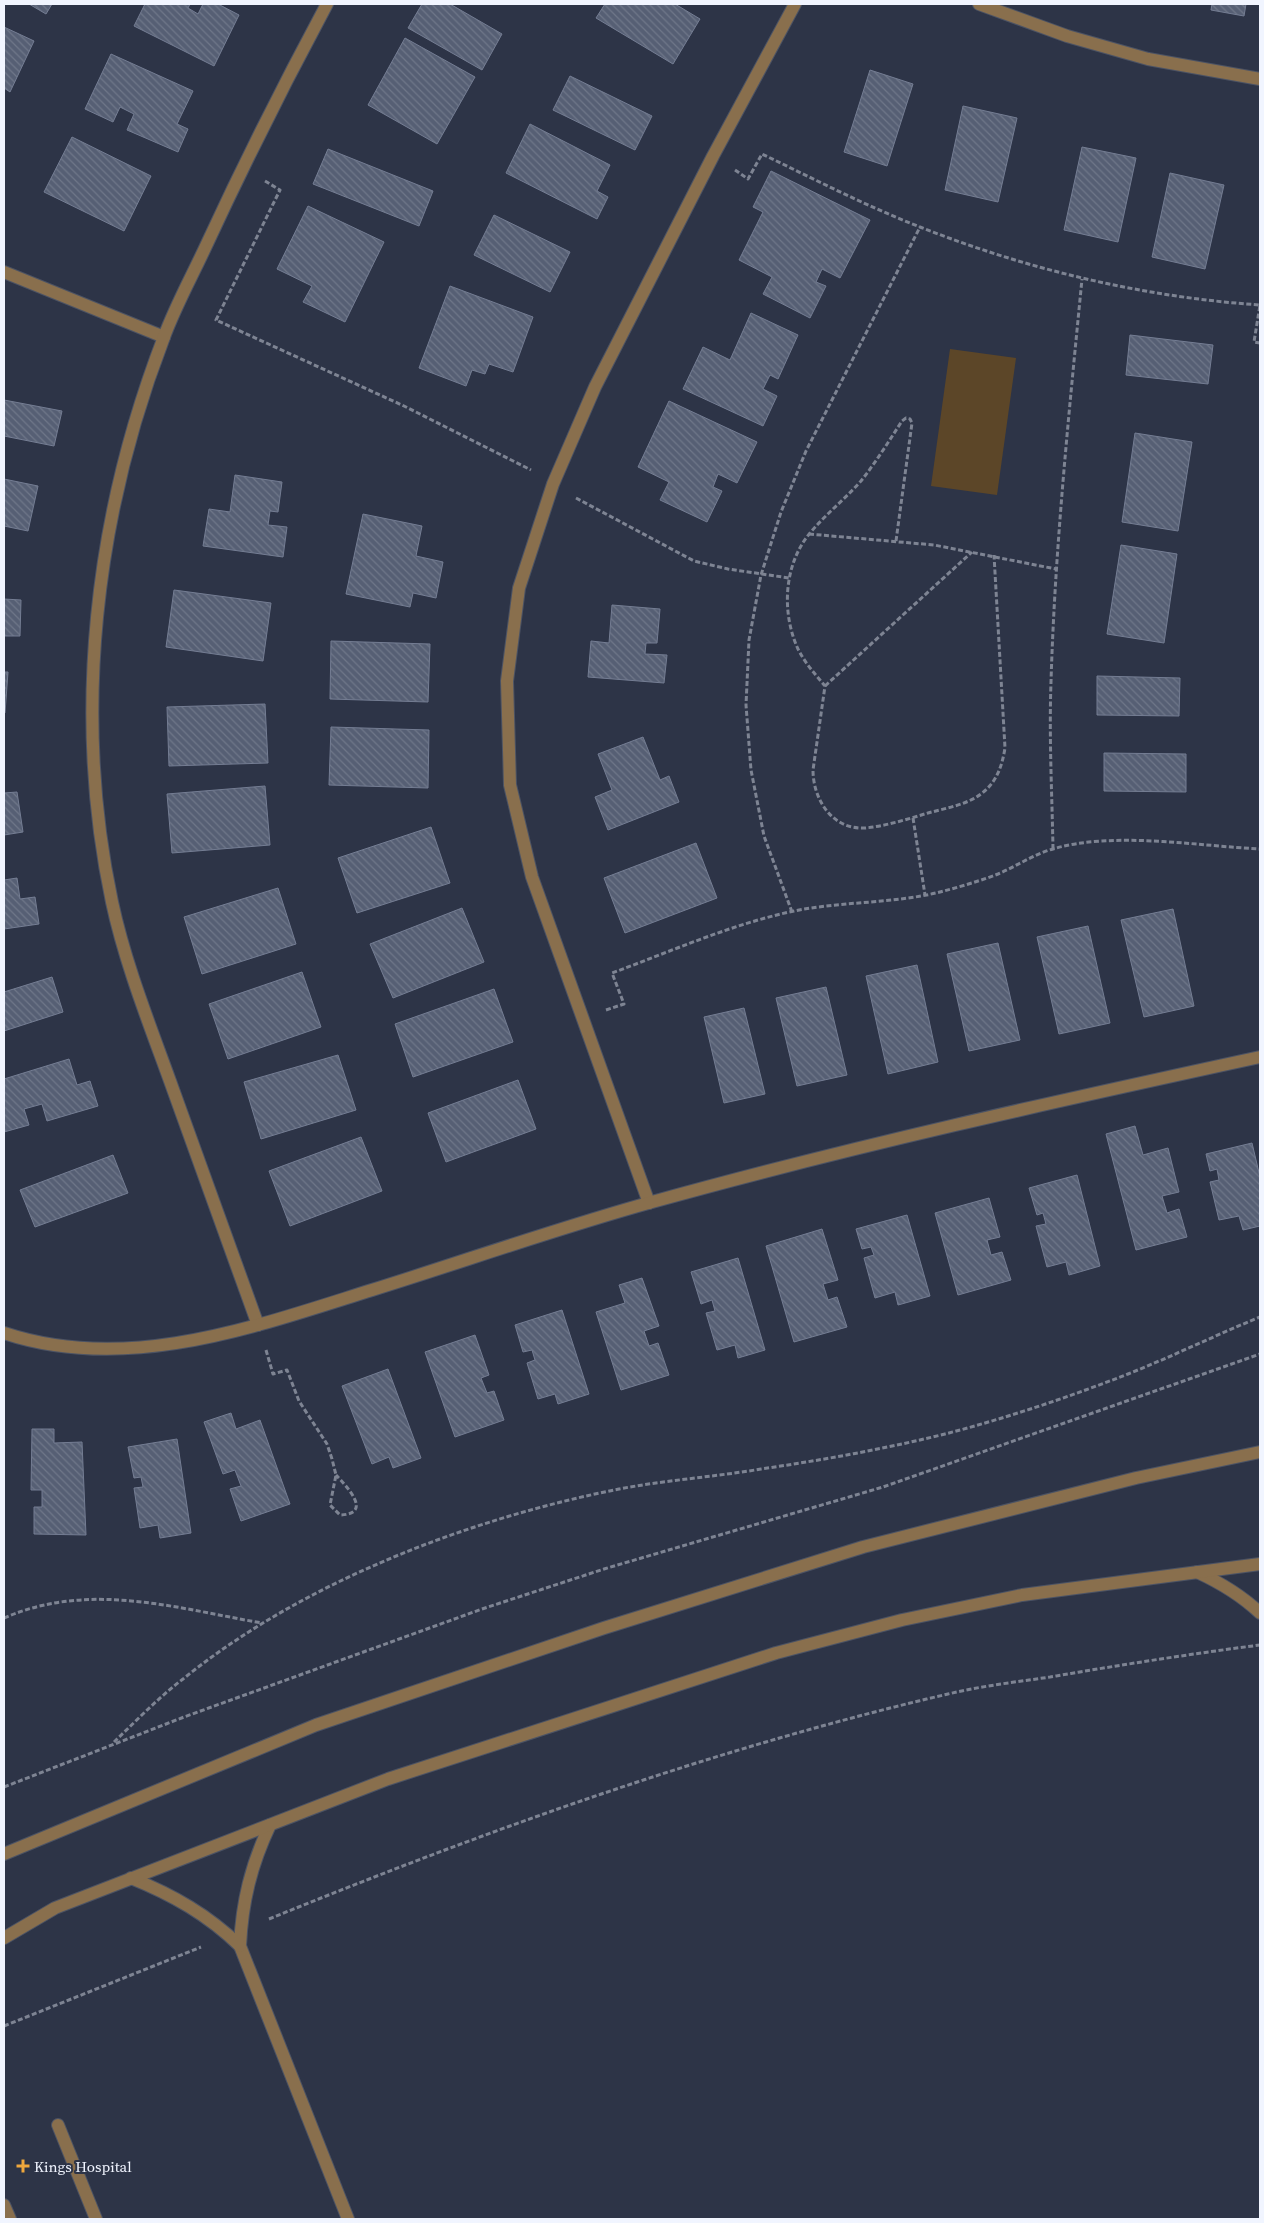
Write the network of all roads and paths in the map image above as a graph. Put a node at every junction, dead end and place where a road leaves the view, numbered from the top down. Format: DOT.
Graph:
graph roads {
  1 [pos="327,4"];
  2 [pos="795,4"];
  3 [pos="979,4"];
  4 [pos="1260,79"];
  5 [pos="713,156"];
  6 [pos="243,168"];
  7 [pos="920,227"];
  8 [pos="4,272"];
  9 [pos="1082,279"];
  10 [pos="164,337"];
  11 [pos="1260,343"];
  12 [pos="553,484"];
  13 [pos="809,534"];
  14 [pos="896,541"];
  15 [pos="972,552"];
  16 [pos="994,556"];
  17 [pos="1056,569"];
  18 [pos="760,575"];
  19 [pos="789,578"];
  20 [pos="825,686"];
  21 [pos="913,818"];
  22 [pos="1053,849"];
  23 [pos="1260,849"];
  24 [pos="925,895"];
  25 [pos="792,912"];
  26 [pos="584,1018"];
  27 [pos="1260,1057"];
  28 [pos="650,1203"];
  29 [pos="1260,1317"];
  30 [pos="258,1325"];
  31 [pos="4,1334"];
  32 [pos="1260,1354"];
  33 [pos="1260,1452"];
  34 [pos="336,1475"];
  35 [pos="1260,1564"];
  36 [pos="1197,1572"];
  37 [pos="1260,1613"];
  38 [pos="4,1618"];
  39 [pos="262,1623"];
  40 [pos="1260,1645"];
  41 [pos="112,1745"];
  42 [pos="4,1787"];
  43 [pos="270,1825"];
  44 [pos="4,1854"];
  45 [pos="132,1878"];
  46 [pos="235,1933"];
  47 [pos="4,1938"];
  48 [pos="4,2026"];
  49 [pos="58,2125"];
  50 [pos="4,2205"];
  51 [pos="10,2219"];
  52 [pos="96,2219"];
  53 [pos="348,2219"];
  1 -- 6 [label="street"];
  2 -- 5 [label="street"];
  3 -- 4 [label="street"];
  5 -- 7 [label="path"];
  5 -- 12 [label="street"];
  6 -- 10 [label="street"];
  6 -- 12 [label="path"];
  7 -- 9 [label="path"];
  7 -- 18 [label="path"];
  8 -- 10 [label="street"];
  9 -- 11 [label="path"];
  9 -- 17 [label="path"];
  10 -- 30 [label="street"];
  12 -- 18 [label="path"];
  12 -- 26 [label="street"];
  13 -- 14 [label="path"];
  13 -- 14 [label="path"];
  13 -- 19 [label="path"];
  14 -- 15 [label="path"];
  15 -- 16 [label="path"];
  15 -- 20 [label="path"];
  16 -- 17 [label="path"];
  16 -- 21 [label="path"];
  17 -- 22 [label="path"];
  18 -- 19 [label="path"];
  18 -- 25 [label="path"];
  19 -- 20 [label="path"];
  20 -- 21 [label="path"];
  21 -- 24 [label="path"];
  22 -- 23 [label="path"];
  22 -- 24 [label="path"];
  24 -- 25 [label="path"];
  25 -- 26 [label="path"];
  26 -- 28 [label="street"];
  27 -- 28 [label="street"];
  28 -- 30 [label="street"];
  29 -- 39 [label="path"];
  30 -- 31 [label="street"];
  30 -- 34 [label="path"];
  32 -- 41 [label="path"];
  33 -- 44 [label="street"];
  34 -- 34 [label="path"];
  35 -- 36 [label="street"];
  36 -- 37 [label="street"];
  36 -- 43 [label="street"];
  38 -- 39 [label="path"];
  39 -- 41 [label="path"];
  40 -- 46 [label="path"];
  41 -- 42 [label="path"];
  43 -- 45 [label="street"];
  43 -- 46 [label="street"];
  45 -- 46 [label="street"];
  45 -- 47 [label="street"];
  46 -- 48 [label="path"];
  46 -- 53 [label="street"];
  49 -- 52 [label="street"];
  50 -- 51 [label="street"];
}
